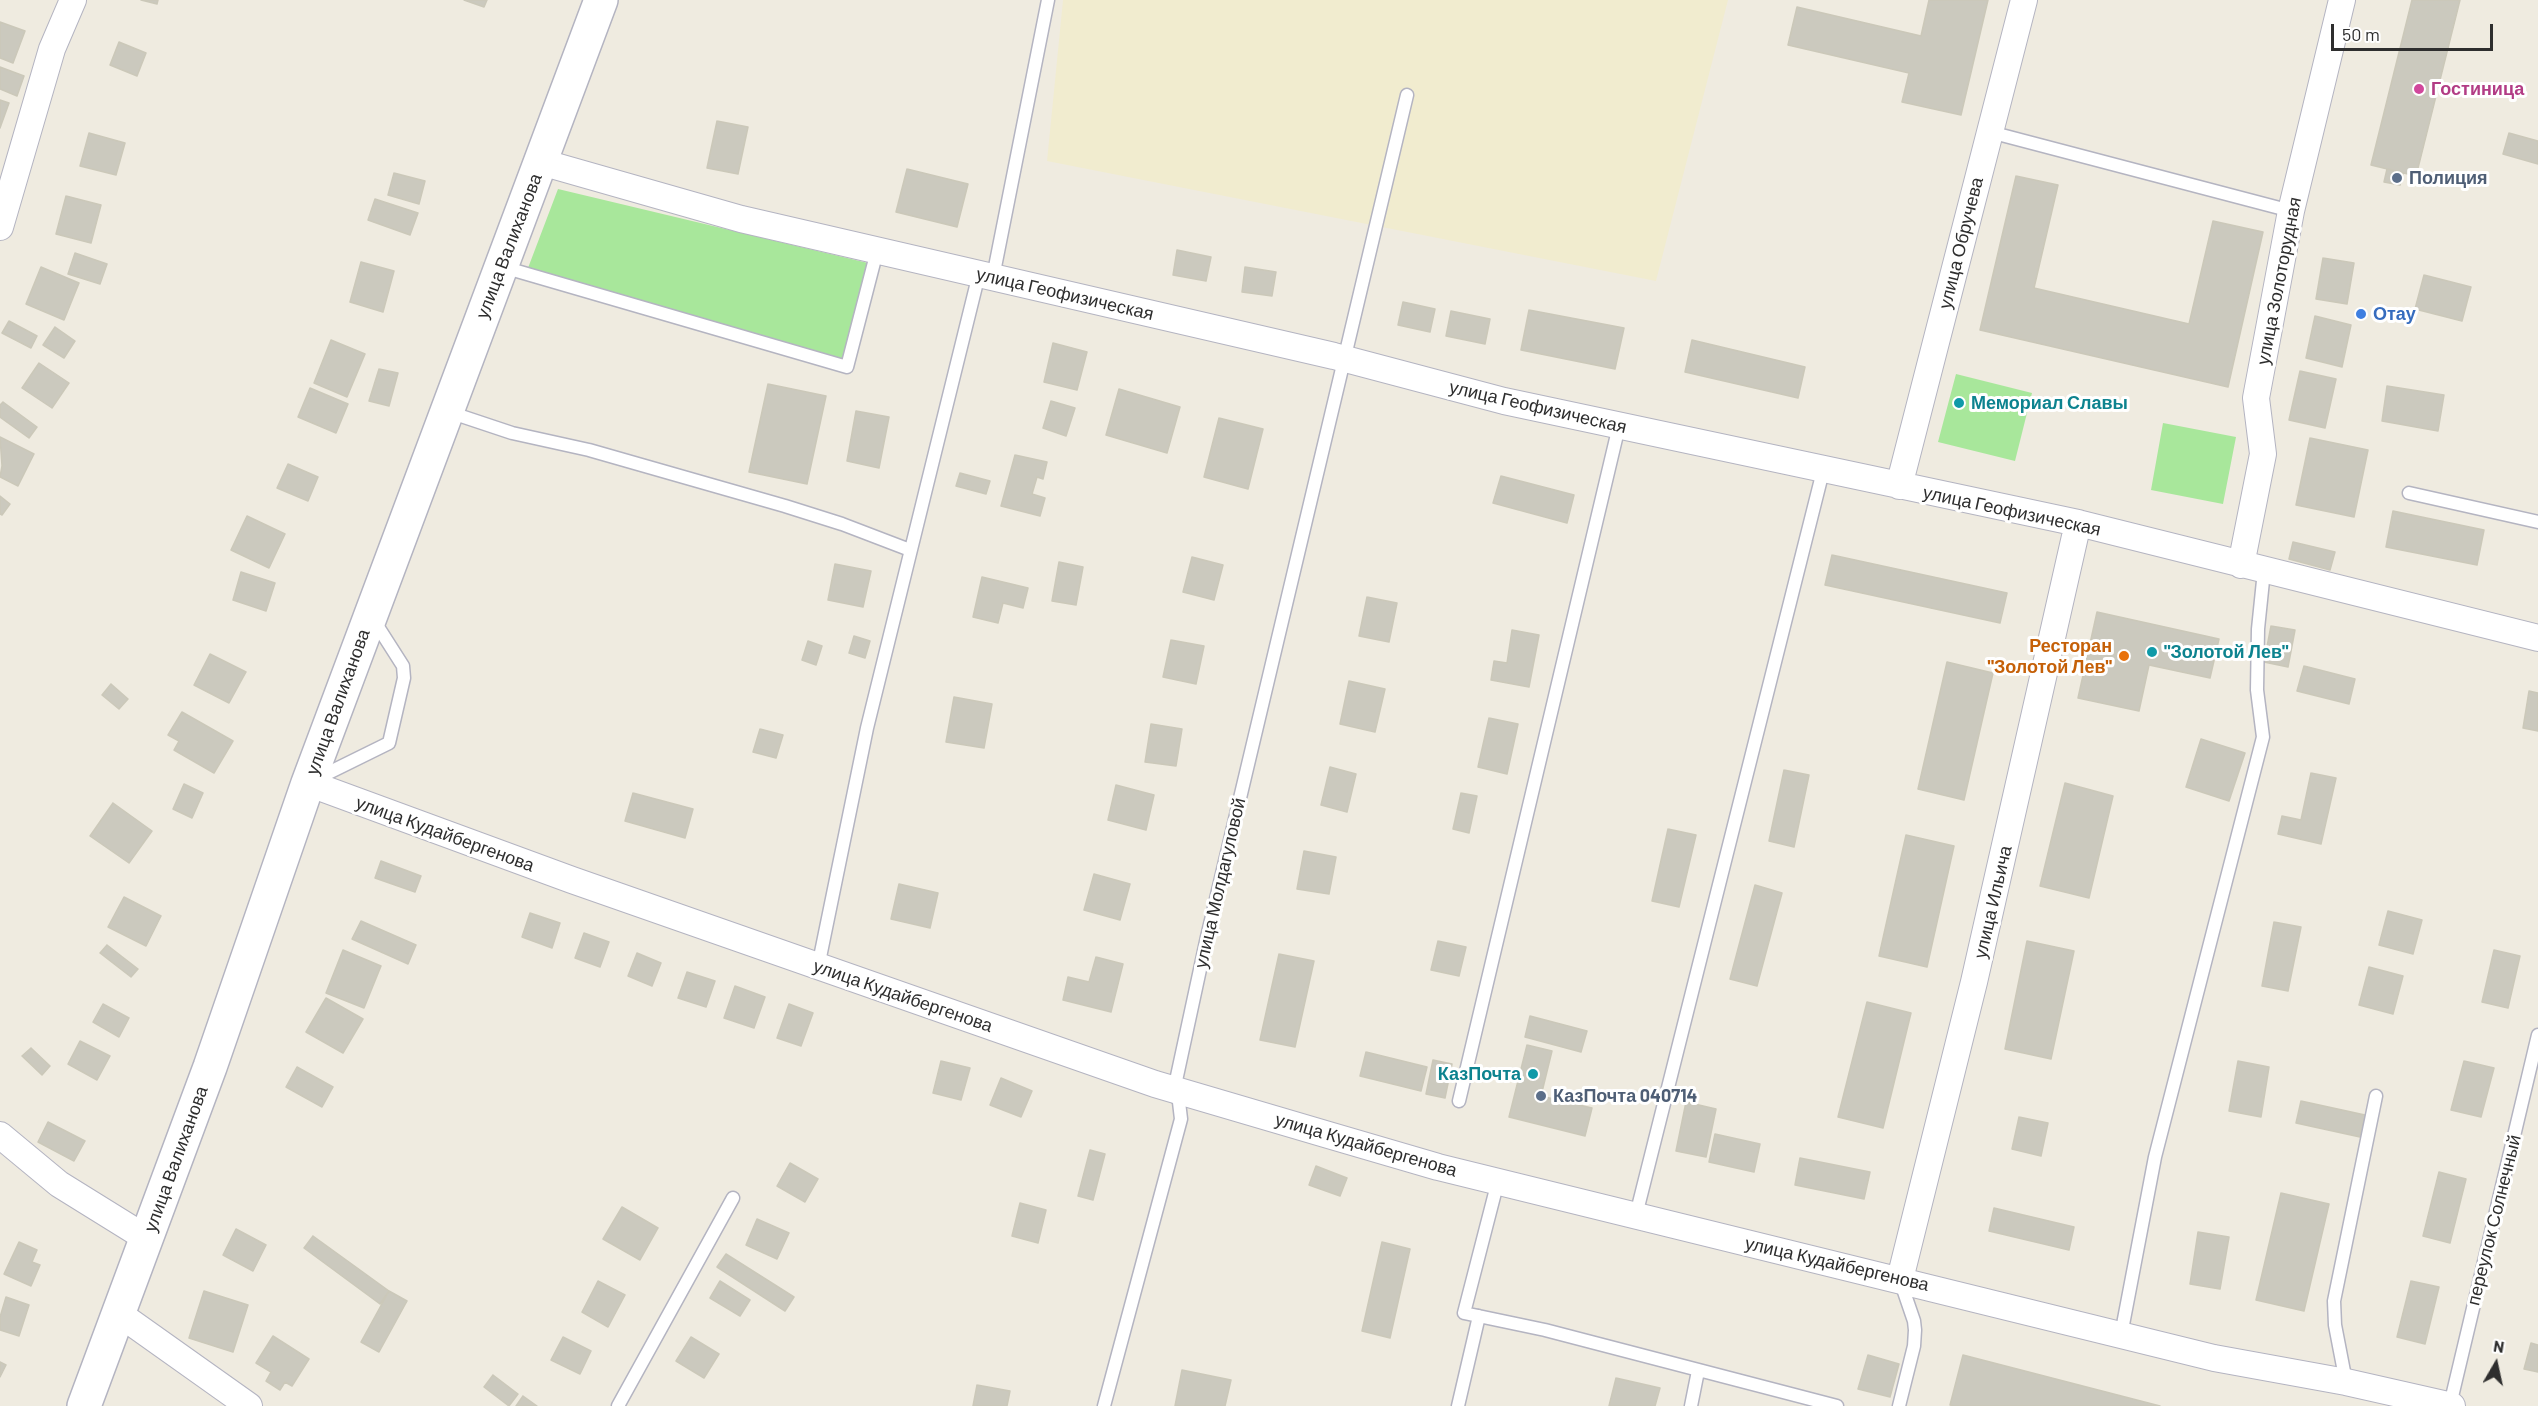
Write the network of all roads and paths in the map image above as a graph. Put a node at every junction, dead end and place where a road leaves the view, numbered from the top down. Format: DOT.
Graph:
graph roads {
  1 [pos="73,0"];
  2 [pos="601,0"];
  3 [pos="1048,0"];
  4 [pos="2024,0"];
  5 [pos="2342,0"];
  6 [pos="1407,95"];
  7 [pos="1990,132"];
  8 [pos="540,162"];
  9 [pos="2291,211"];
  10 [pos="0,227"];
  11 [pos="877,251"];
  12 [pos="501,266"];
  13 [pos="986,276"];
  14 [pos="1343,358"];
  15 [pos="447,411"];
  16 [pos="1619,426"];
  17 [pos="1823,471"];
  18 [pos="1899,486"];
  19 [pos="2409,493"];
  20 [pos="2538,522"];
  21 [pos="2078,523"];
  22 [pos="910,550"];
  23 [pos="2252,568"];
  24 [pos="370,616"];
  25 [pos="2538,638"];
  26 [pos="308,783"];
  27 [pos="818,967"];
  28 [pos="2538,1035"];
  29 [pos="1174,1090"];
  30 [pos="2376,1096"];
  31 [pos="1459,1101"];
  32 [pos="0,1135"];
  33 [pos="1498,1181"];
  34 [pos="733,1198"];
  35 [pos="1636,1215"];
  36 [pos="146,1238"];
  37 [pos="1900,1279"];
  38 [pos="118,1313"];
  39 [pos="1479,1316"];
  40 [pos="2121,1335"];
  41 [pos="1698,1371"];
  42 [pos="2346,1382"];
  43 [pos="2379,1398"];
  44 [pos="84,1406"];
  45 [pos="249,1406"];
  46 [pos="618,1406"];
  47 [pos="1104,1406"];
  48 [pos="1458,1406"];
  49 [pos="1691,1406"];
  50 [pos="1837,1406"];
  51 [pos="1899,1406"];
  52 [pos="2451,1406"];
  1 -- 10 [label="street"];
  2 -- 8 [label="main road, улица Валиханова"];
  3 -- 13 [label="lane"];
  4 -- 7 [label="street, улица Обручева"];
  5 -- 9 [label="street, улица Золоторудная"];
  6 -- 14 [label="lane, улица Молдагуловой"];
  7 -- 9 [label="lane"];
  7 -- 18 [label="street, улица Обручева"];
  8 -- 11 [label="street, улица Геофизическая"];
  8 -- 12 [label="main road, улица Валиханова"];
  9 -- 23 [label="street, улица Золоторудная"];
  11 -- 12 [label="lane"];
  11 -- 13 [label="street, улица Геофизическая"];
  12 -- 15 [label="main road, улица Валиханова"];
  13 -- 14 [label="street, улица Геофизическая"];
  13 -- 22 [label="lane"];
  14 -- 16 [label="street, улица Геофизическая"];
  14 -- 29 [label="lane, улица Молдагуловой"];
  15 -- 22 [label="lane"];
  15 -- 24 [label="main road, улица Валиханова"];
  16 -- 17 [label="street, улица Геофизическая"];
  16 -- 31 [label="lane"];
  17 -- 18 [label="street, улица Геофизическая"];
  17 -- 35 [label="lane"];
  18 -- 21 [label="street, улица Геофизическая"];
  19 -- 20 [label="lane"];
  21 -- 23 [label="street, улица Геофизическая"];
  21 -- 37 [label="street, улица Ильича"];
  22 -- 27 [label="lane"];
  23 -- 25 [label="street, улица Геофизическая"];
  23 -- 40 [label="lane"];
  24 -- 26 [label="main road, улица Валиханова"];
  24 -- 26 [label="lane"];
  26 -- 27 [label="street, улица Кудайбергенова"];
  26 -- 36 [label="main road, улица Валиханова"];
  27 -- 29 [label="street, улица Кудайбергенова"];
  28 -- 52 [label="lane, переулок Солнечный"];
  29 -- 33 [label="street, улица Кудайбергенова"];
  29 -- 47 [label="lane, улица Молдагуловой"];
  30 -- 42 [label="lane"];
  32 -- 36 [label="street"];
  33 -- 35 [label="street, улица Кудайбергенова"];
  33 -- 39 [label="lane"];
  34 -- 46 [label="lane"];
  35 -- 37 [label="street, улица Кудайбергенова"];
  36 -- 38 [label="main road, улица Валиханова"];
  37 -- 40 [label="street, улица Кудайбергенова"];
  37 -- 51 [label="lane"];
  38 -- 44 [label="main road, улица Валиханова"];
  38 -- 45 [label="street"];
  39 -- 41 [label="lane"];
  39 -- 48 [label="lane"];
  40 -- 42 [label="street, улица Кудайбергенова"];
  41 -- 49 [label="lane"];
  41 -- 50 [label="lane"];
  42 -- 43 [label="street, улица Кудайбергенова"];
  43 -- 52 [label="street, улица Кудайбергенова"];
}
